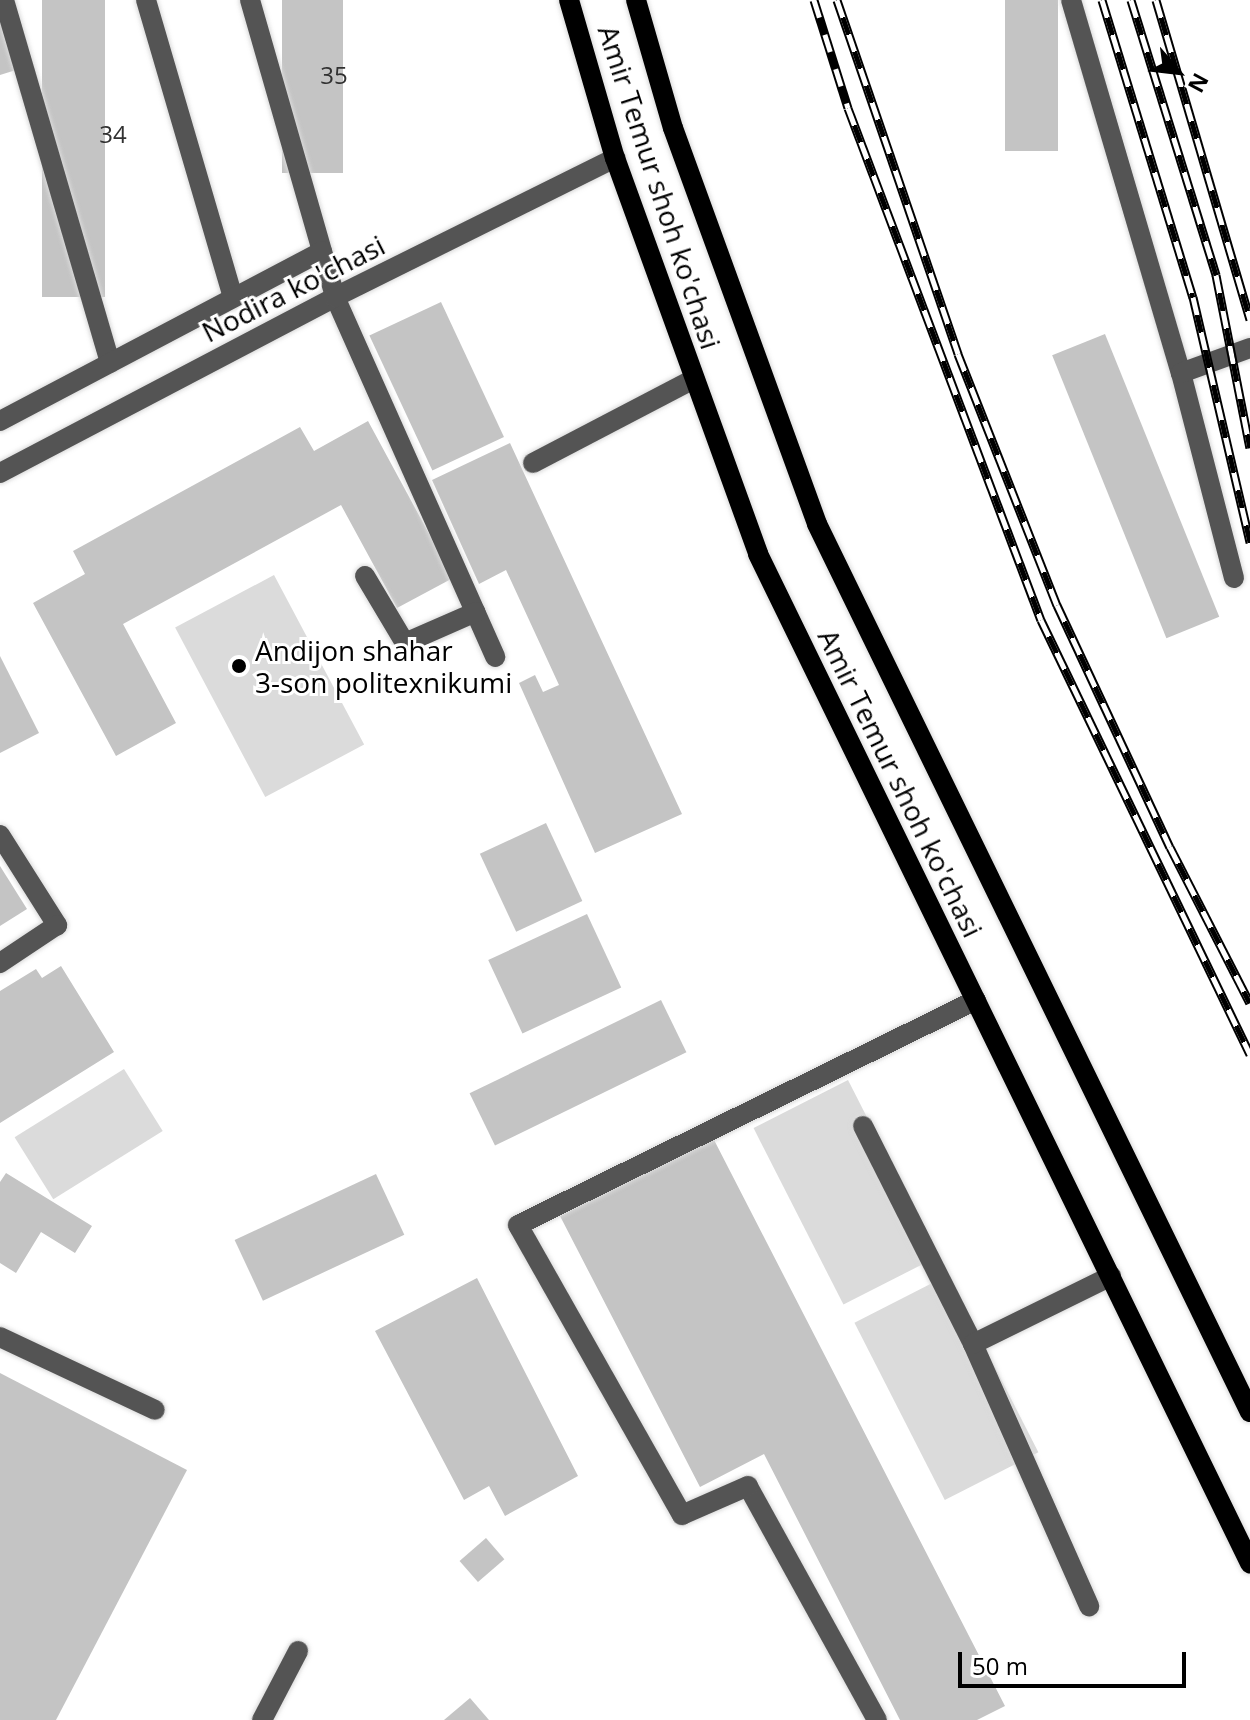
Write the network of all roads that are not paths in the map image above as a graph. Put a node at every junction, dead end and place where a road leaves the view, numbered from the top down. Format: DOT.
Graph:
graph roads {
  1 [pos="4,0"];
  2 [pos="146,0"];
  3 [pos="250,0"];
  4 [pos="569,0"];
  5 [pos="636,0"];
  6 [pos="1071,0"];
  7 [pos="615,158"];
  8 [pos="322,251"];
  9 [pos="335,297"];
  10 [pos="233,298"];
  11 [pos="1250,348"];
  12 [pos="110,363"];
  13 [pos="1181,373"];
  14 [pos="694,379"];
  15 [pos="0,421"];
  16 [pos="533,463"];
  17 [pos="0,473"];
  18 [pos="365,576"];
  19 [pos="1234,578"];
  20 [pos="476,612"];
  21 [pos="495,657"];
  22 [pos="0,835"];
  23 [pos="0,963"];
  24 [pos="976,1000"];
  25 [pos="863,1126"];
  26 [pos="1111,1276"];
  27 [pos="0,1337"];
  28 [pos="973,1344"];
  29 [pos="155,1410"];
  30 [pos="1250,1412"];
  31 [pos="1250,1563"];
  32 [pos="1089,1606"];
  33 [pos="298,1651"];
  34 [pos="262,1720"];
  35 [pos="877,1720"];
  1 -- 12 [label="street"];
  2 -- 10 [label="street"];
  3 -- 8 [label="street"];
  4 -- 7 [label="main road, Amir Temur shoh ko'chasi"];
  5 -- 30 [label="main road, Amir Temur shoh ko'chasi"];
  6 -- 13 [label="street"];
  7 -- 9 [label="street, Nodira ko'chasi"];
  7 -- 14 [label="main road, Amir Temur shoh ko'chasi"];
  8 -- 9 [label="street"];
  8 -- 10 [label="street"];
  9 -- 17 [label="street, Nodira ko'chasi"];
  9 -- 20 [label="street"];
  10 -- 12 [label="street"];
  11 -- 13 [label="street"];
  12 -- 15 [label="street"];
  13 -- 19 [label="street"];
  14 -- 16 [label="street"];
  14 -- 24 [label="main road, Amir Temur shoh ko'chasi"];
  18 -- 20 [label="street"];
  20 -- 21 [label="street"];
  22 -- 23 [label="street"];
  24 -- 26 [label="main road, Amir Temur shoh ko'chasi"];
  24 -- 35 [label="street"];
  25 -- 28 [label="street"];
  26 -- 28 [label="street"];
  26 -- 31 [label="main road, Amir Temur shoh ko'chasi"];
  27 -- 29 [label="street"];
  28 -- 32 [label="street"];
  33 -- 34 [label="street"];
}
